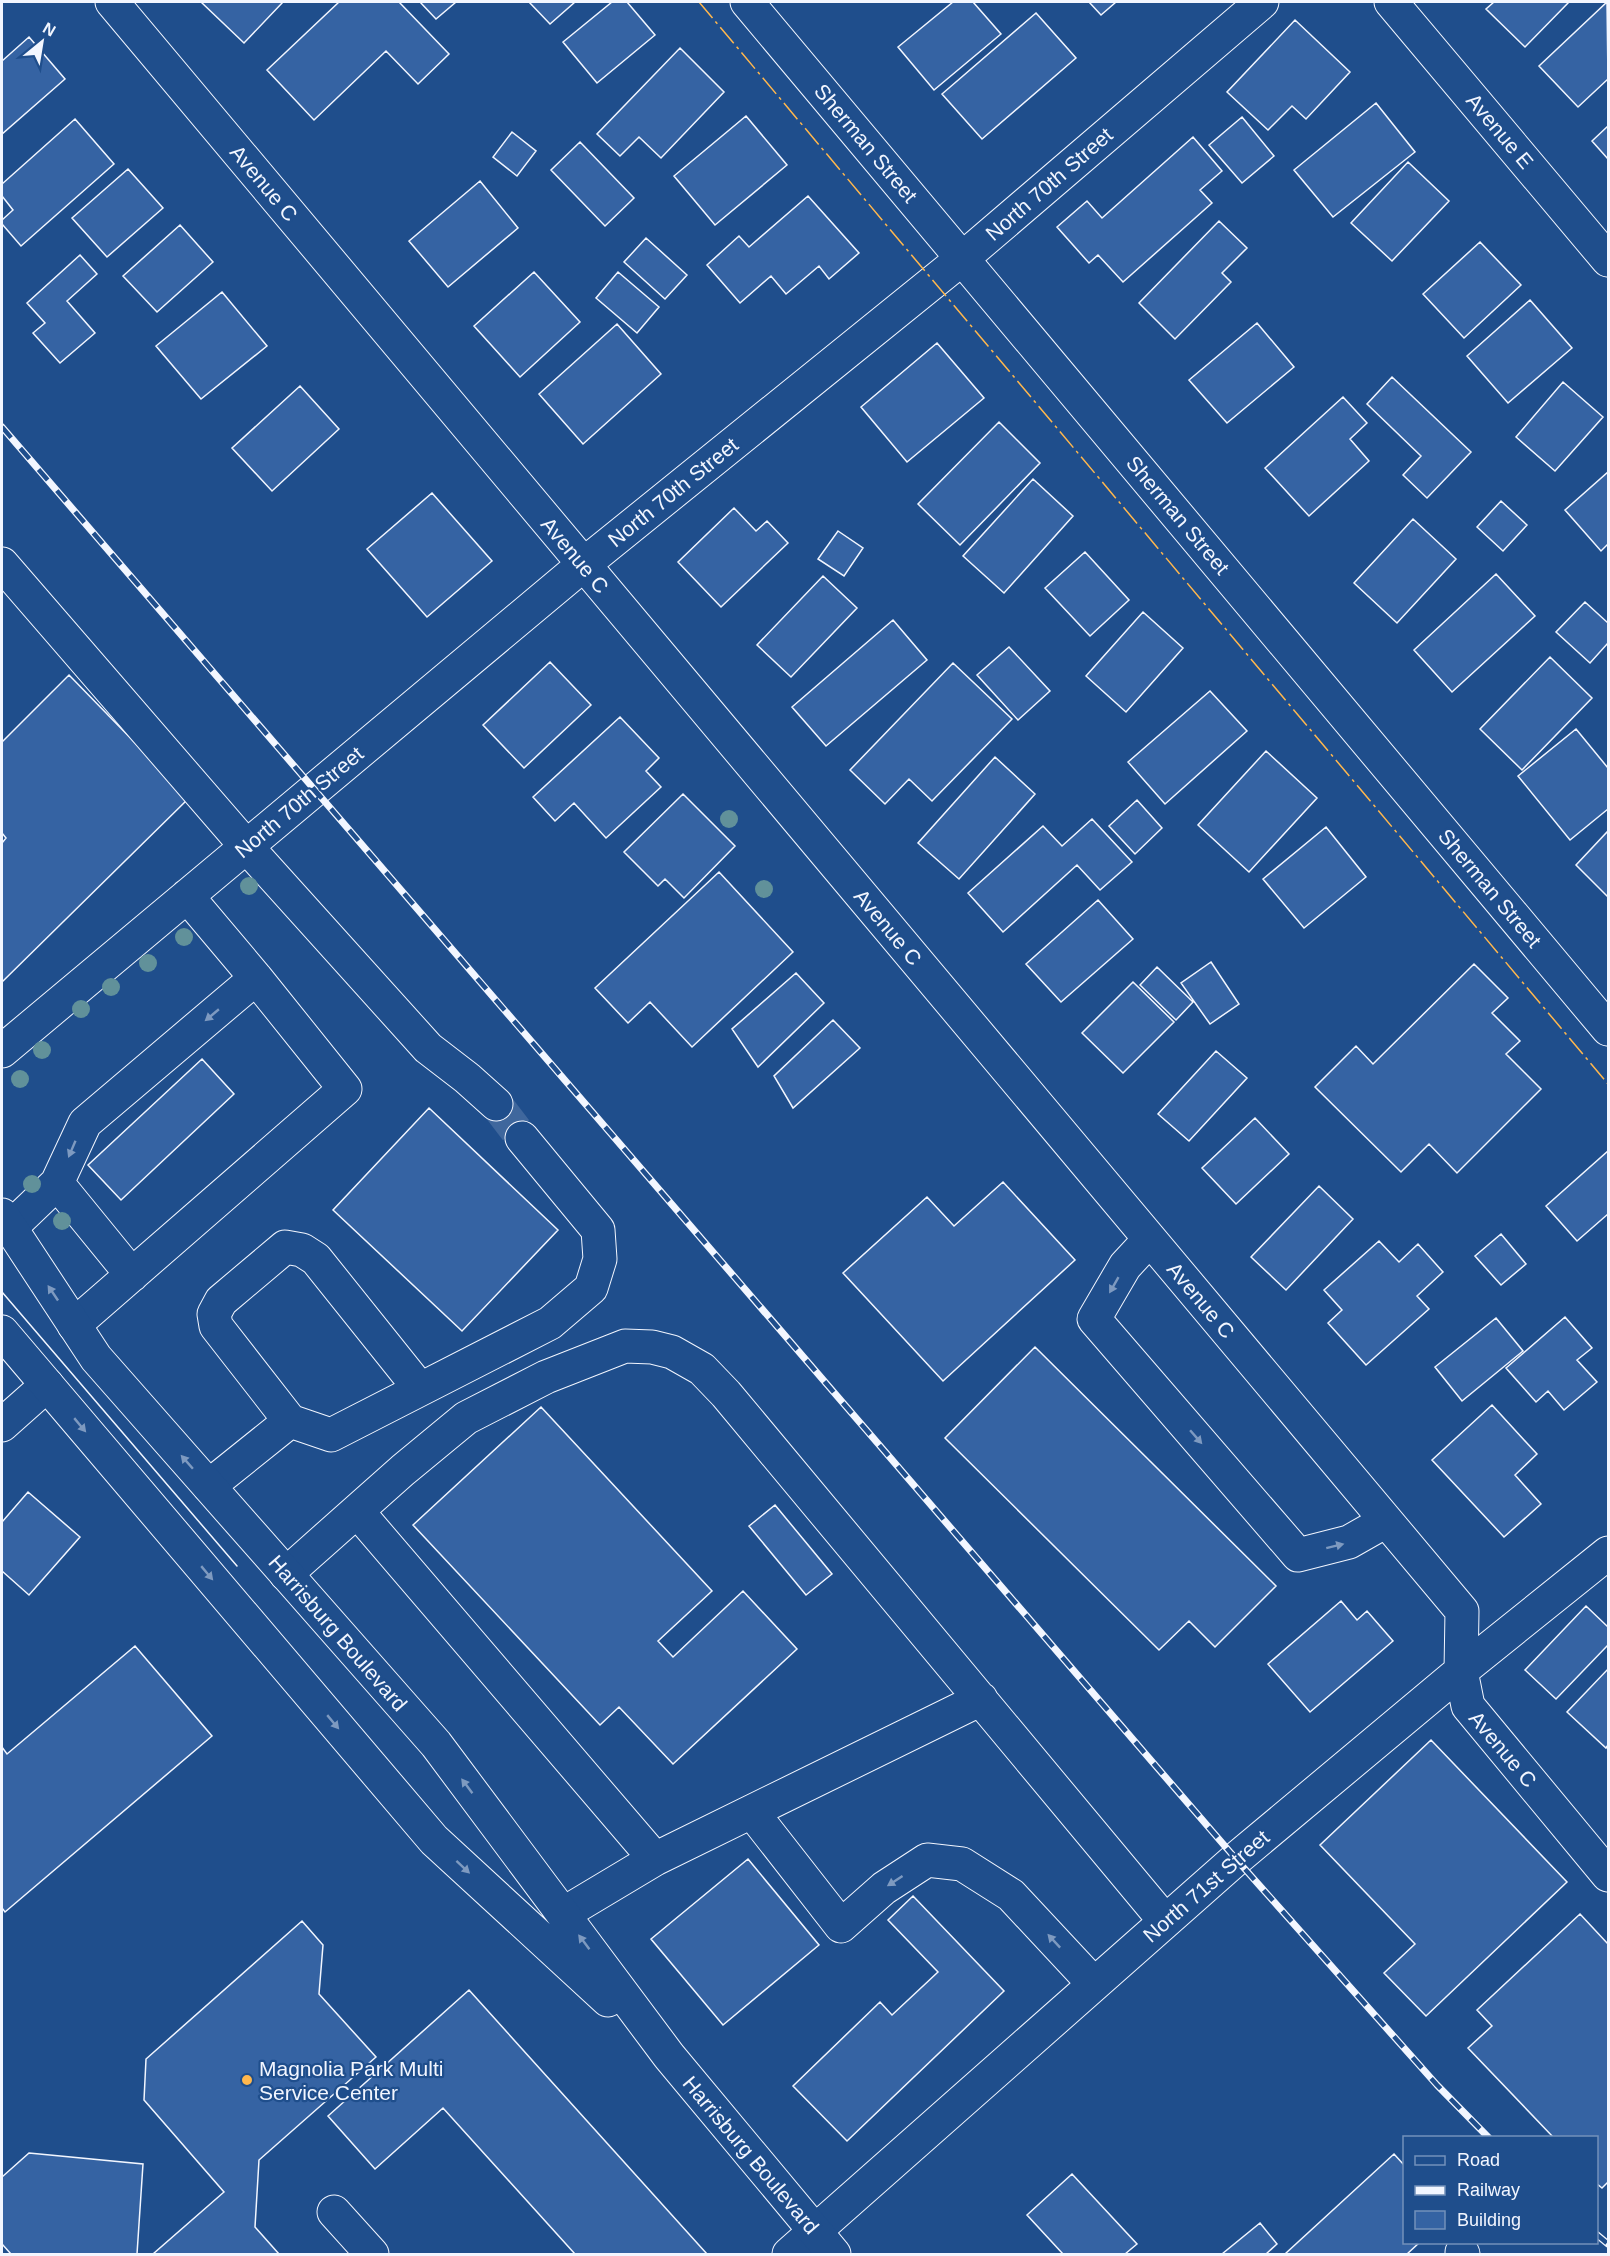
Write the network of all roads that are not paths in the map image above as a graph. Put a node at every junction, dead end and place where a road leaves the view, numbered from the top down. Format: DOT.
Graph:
graph roads {
  1 [pos="112,2"];
  2 [pos="747,2"];
  3 [pos="1262,2"];
  4 [pos="1391,2"];
  5 [pos="963,258"];
  6 [pos="1608,260"];
  7 [pos="2,564"];
  8 [pos="583,565"];
  9 [pos="246,846"];
  10 [pos="187,896"];
  11 [pos="256,978"];
  12 [pos="1608,1029"];
  13 [pos="2,1052"];
  14 [pos="496,1104"];
  15 [pos="522,1138"];
  16 [pos="57,1183"];
  17 [pos="6,1222"];
  18 [pos="1150,1239"];
  19 [pos="132,1275"];
  20 [pos="74,1324"];
  21 [pos="2,1332"];
  22 [pos="47,1385"];
  23 [pos="420,1389"];
  24 [pos="290,1421"];
  25 [pos="2,1425"];
  26 [pos="208,1486"];
  27 [pos="357,1511"];
  28 [pos="1386,1521"];
  29 [pos="1608,1553"];
  30 [pos="286,1574"];
  31 [pos="1461,1671"];
  32 [pos="981,1699"];
  33 [pos="752,1812"];
  34 [pos="655,1859"];
  35 [pos="1608,1875"];
  36 [pos="563,1914"];
  37 [pos="1166,1921"];
  38 [pos="1094,1984"];
  39 [pos="669,2056"];
  40 [pos="334,2212"];
  41 [pos="824,2243"];
  42 [pos="372,2254"];
  43 [pos="789,2254"];
  1 -- 8 [label="street, Avenue C"];
  2 -- 5 [label="street, Sherman Street"];
  3 -- 5 [label="street, North 70th Street"];
  4 -- 6 [label="street, Avenue E"];
  5 -- 8 [label="street, North 70th Street"];
  5 -- 12 [label="street, Sherman Street"];
  7 -- 9 [label="street"];
  8 -- 9 [label="street, North 70th Street"];
  8 -- 18 [label="street, Avenue C"];
  9 -- 10 [label="street, North 70th Street"];
  9 -- 14 [label="street"];
  10 -- 11 [label="street"];
  10 -- 13 [label="street, North 70th Street"];
  11 -- 16 [label="street, one-way"];
  11 -- 19 [label="street"];
  15 -- 23 [label="street"];
  16 -- 17 [label="street"];
  16 -- 19 [label="street"];
  20 -- 17 [label="street, Harrisburg Boulevard, one-way"];
  18 -- 28 [label="street, Avenue C"];
  18 -- 28 [label="street, one-way"];
  19 -- 20 [label="street"];
  26 -- 20 [label="street, Harrisburg Boulevard, one-way"];
  21 -- 22 [label="street, Harrisburg Boulevard"];
  22 -- 25 [label="street"];
  22 -- 39 [label="street, Harrisburg Boulevard, one-way"];
  23 -- 24 [label="street"];
  23 -- 24 [label="street"];
  24 -- 26 [label="street"];
  26 -- 30 [label="street, Harrisburg Boulevard"];
  27 -- 30 [label="street"];
  27 -- 32 [label="street"];
  27 -- 34 [label="street"];
  28 -- 31 [label="street, Avenue C"];
  29 -- 31 [label="street, North 71st Street"];
  36 -- 30 [label="street, Harrisburg Boulevard, one-way"];
  31 -- 35 [label="street, Avenue C"];
  31 -- 37 [label="street, North 71st Street"];
  32 -- 33 [label="street"];
  32 -- 37 [label="street"];
  33 -- 34 [label="street"];
  38 -- 33 [label="street, one-way"];
  34 -- 36 [label="street"];
  39 -- 36 [label="street, Harrisburg Boulevard, one-way"];
  37 -- 38 [label="street, North 71st Street"];
  38 -- 41 [label="street, North 71st Street"];
  39 -- 41 [label="street, Harrisburg Boulevard"];
  40 -- 42 [label="street"];
  41 -- 43 [label="street, North 71st Street"];
}
